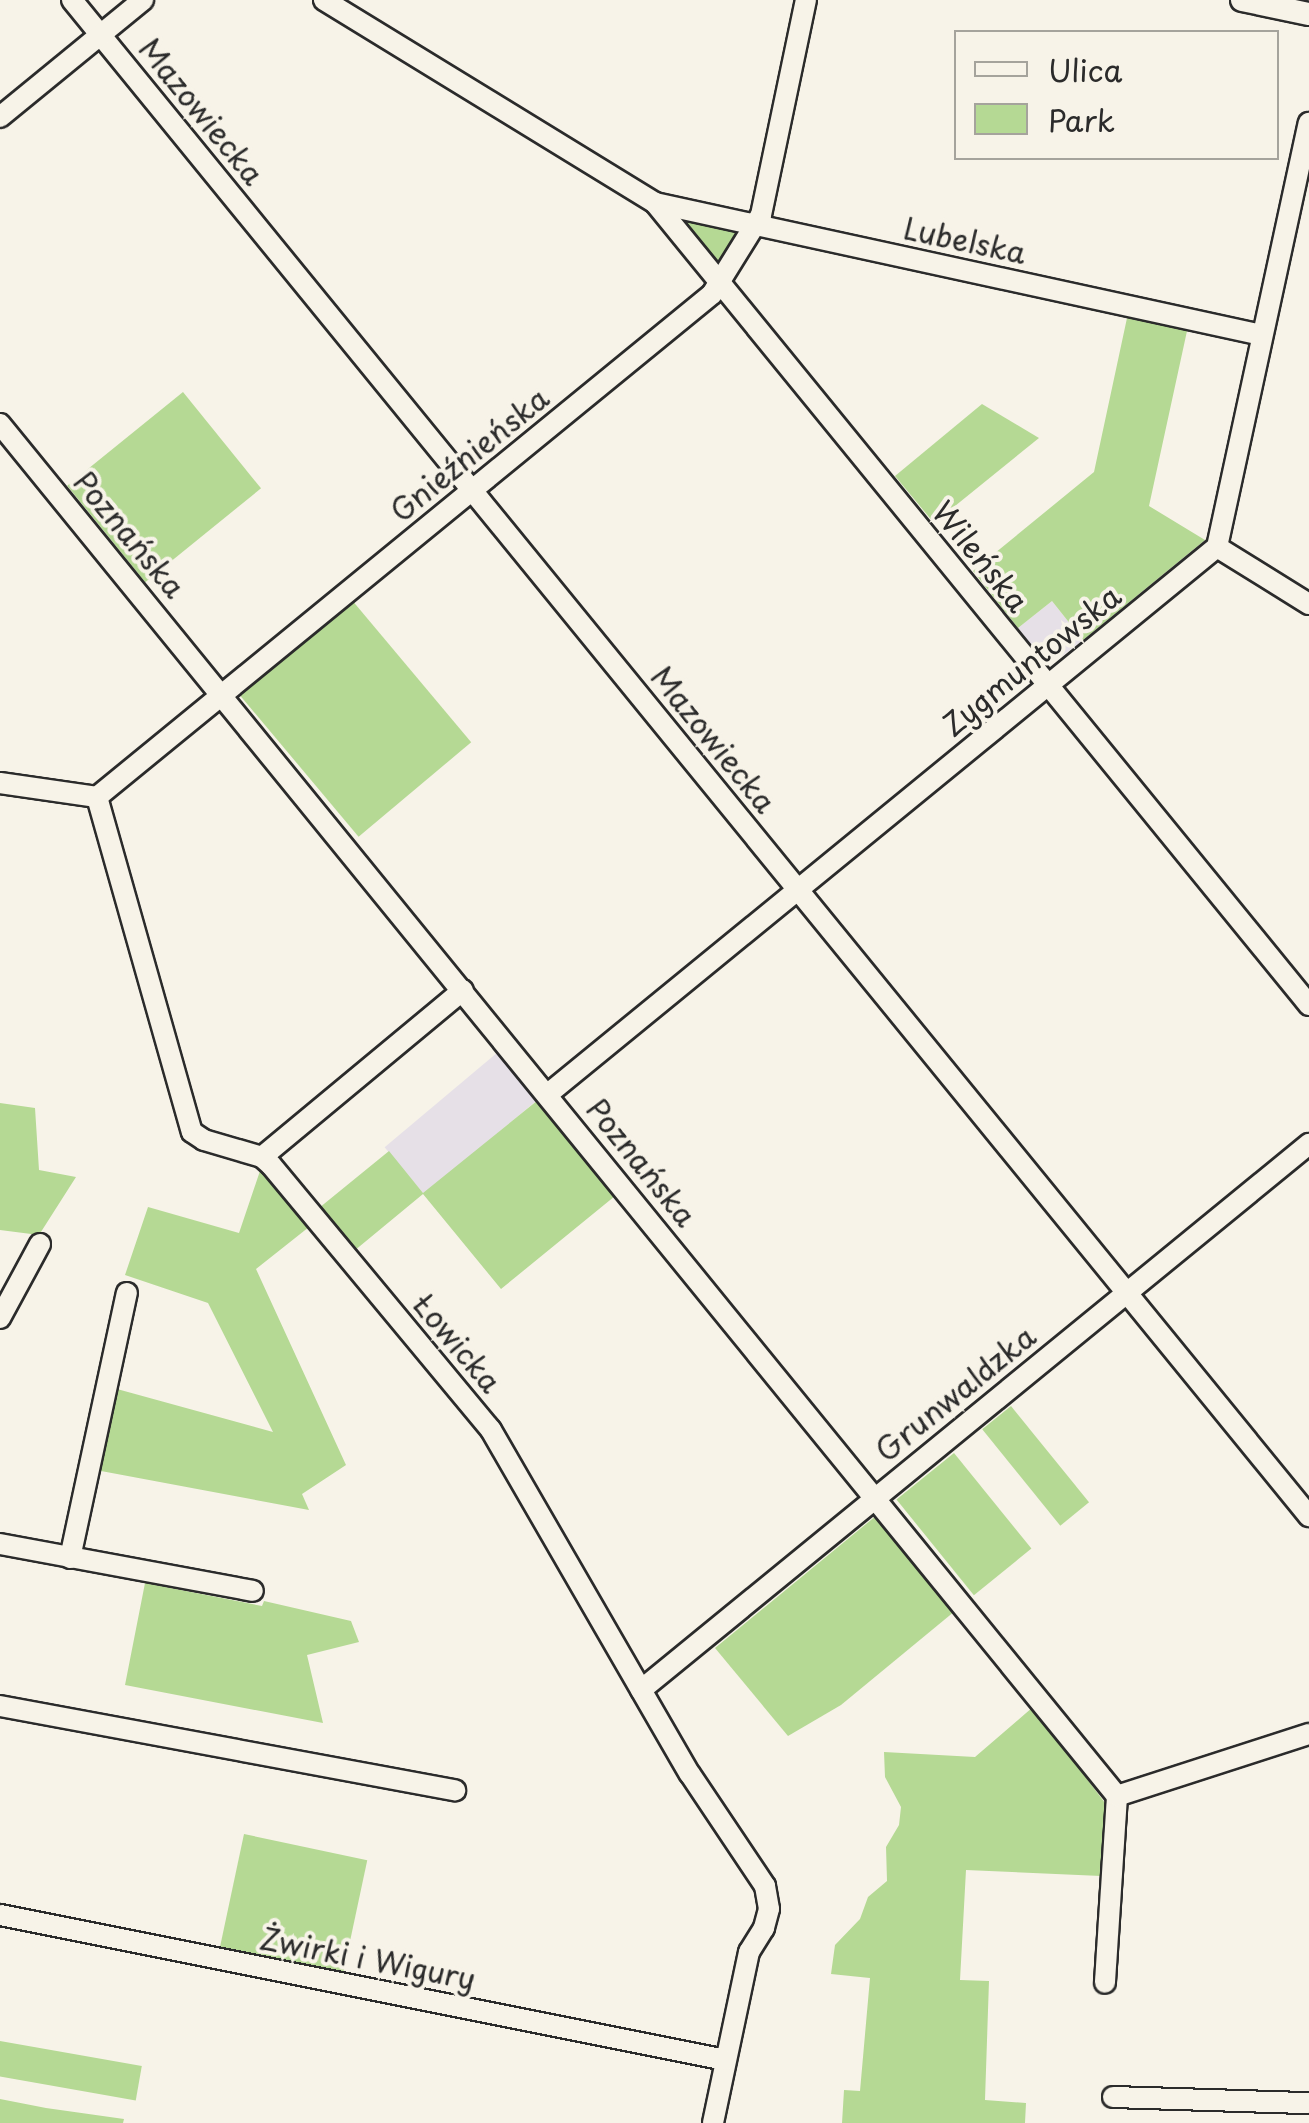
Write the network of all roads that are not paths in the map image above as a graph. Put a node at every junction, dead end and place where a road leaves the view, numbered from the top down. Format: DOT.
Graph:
graph roads {
  1 [pos="72,0"];
  2 [pos="143,0"];
  3 [pos="324,0"];
  4 [pos="806,0"];
  5 [pos="1242,0"];
  6 [pos="1309,14"];
  7 [pos="101,35"];
  8 [pos="0,117"];
  9 [pos="1309,122"];
  10 [pos="655,204"];
  11 [pos="757,226"];
  12 [pos="722,284"];
  13 [pos="1262,335"];
  14 [pos="0,424"];
  15 [pos="472,490"];
  16 [pos="1217,547"];
  17 [pos="1309,604"];
  18 [pos="1047,685"];
  19 [pos="222,692"];
  20 [pos="0,783"];
  21 [pos="96,797"];
  22 [pos="797,889"];
  23 [pos="463,990"];
  24 [pos="1309,1005"];
  25 [pos="548,1094"];
  26 [pos="1309,1144"];
  27 [pos="262,1157"];
  28 [pos="40,1244"];
  29 [pos="1126,1291"];
  30 [pos="127,1293"];
  31 [pos="0,1318"];
  32 [pos="876,1496"];
  33 [pos="1309,1516"];
  34 [pos="0,1544"];
  35 [pos="70,1558"];
  36 [pos="253,1591"];
  37 [pos="641,1690"];
  38 [pos="0,1706"];
  39 [pos="1309,1734"];
  40 [pos="455,1790"];
  41 [pos="1117,1796"];
  42 [pos="0,1916"];
  43 [pos="1104,1983"];
  44 [pos="725,2060"];
  45 [pos="1114,2097"];
  46 [pos="1309,2104"];
  47 [pos="713,2123"];
  1 -- 7 [label="street, Mazowiecka"];
  2 -- 7 [label="street"];
  3 -- 10 [label="street, Lubelska"];
  4 -- 11 [label="street, Gnieźnieńska"];
  5 -- 6 [label="street"];
  7 -- 8 [label="street"];
  7 -- 15 [label="street, Mazowiecka"];
  9 -- 13 [label="street"];
  10 -- 11 [label="street, Lubelska"];
  10 -- 12 [label="street, Lubelska"];
  11 -- 12 [label="street, Gnieźnieńska"];
  11 -- 13 [label="street, Lubelska"];
  12 -- 15 [label="street, Gnieźnieńska"];
  12 -- 18 [label="street, Wileńska"];
  13 -- 16 [label="street"];
  14 -- 19 [label="street, Poznańska"];
  15 -- 19 [label="street, Gnieźnieńska"];
  15 -- 22 [label="street, Mazowiecka"];
  16 -- 17 [label="street"];
  16 -- 18 [label="street, Zygmuntowska"];
  18 -- 22 [label="street, Zygmuntowska"];
  18 -- 24 [label="street, Wileńska"];
  19 -- 21 [label="street, Gnieźnieńska"];
  19 -- 23 [label="street, Poznańska"];
  20 -- 21 [label="street"];
  21 -- 27 [label="street"];
  22 -- 25 [label="street, Zygmuntowska"];
  22 -- 29 [label="street, Mazowiecka"];
  23 -- 25 [label="street, Poznańska"];
  23 -- 27 [label="street"];
  25 -- 32 [label="street, Poznańska"];
  26 -- 29 [label="street, Grunwaldzka"];
  27 -- 37 [label="street, Łowicka"];
  28 -- 31 [label="street"];
  29 -- 32 [label="street, Grunwaldzka"];
  29 -- 33 [label="street, Mazowiecka"];
  30 -- 35 [label="street"];
  32 -- 37 [label="street, Grunwaldzka"];
  32 -- 41 [label="street, Poznańska"];
  34 -- 35 [label="street"];
  35 -- 36 [label="street"];
  37 -- 44 [label="street, Łowicka"];
  38 -- 40 [label="street"];
  39 -- 41 [label="street"];
  41 -- 43 [label="street"];
  42 -- 44 [label="street, Żwirki i Wigury"];
  44 -- 47 [label="street, Łowicka"];
  45 -- 46 [label="street"];
}
